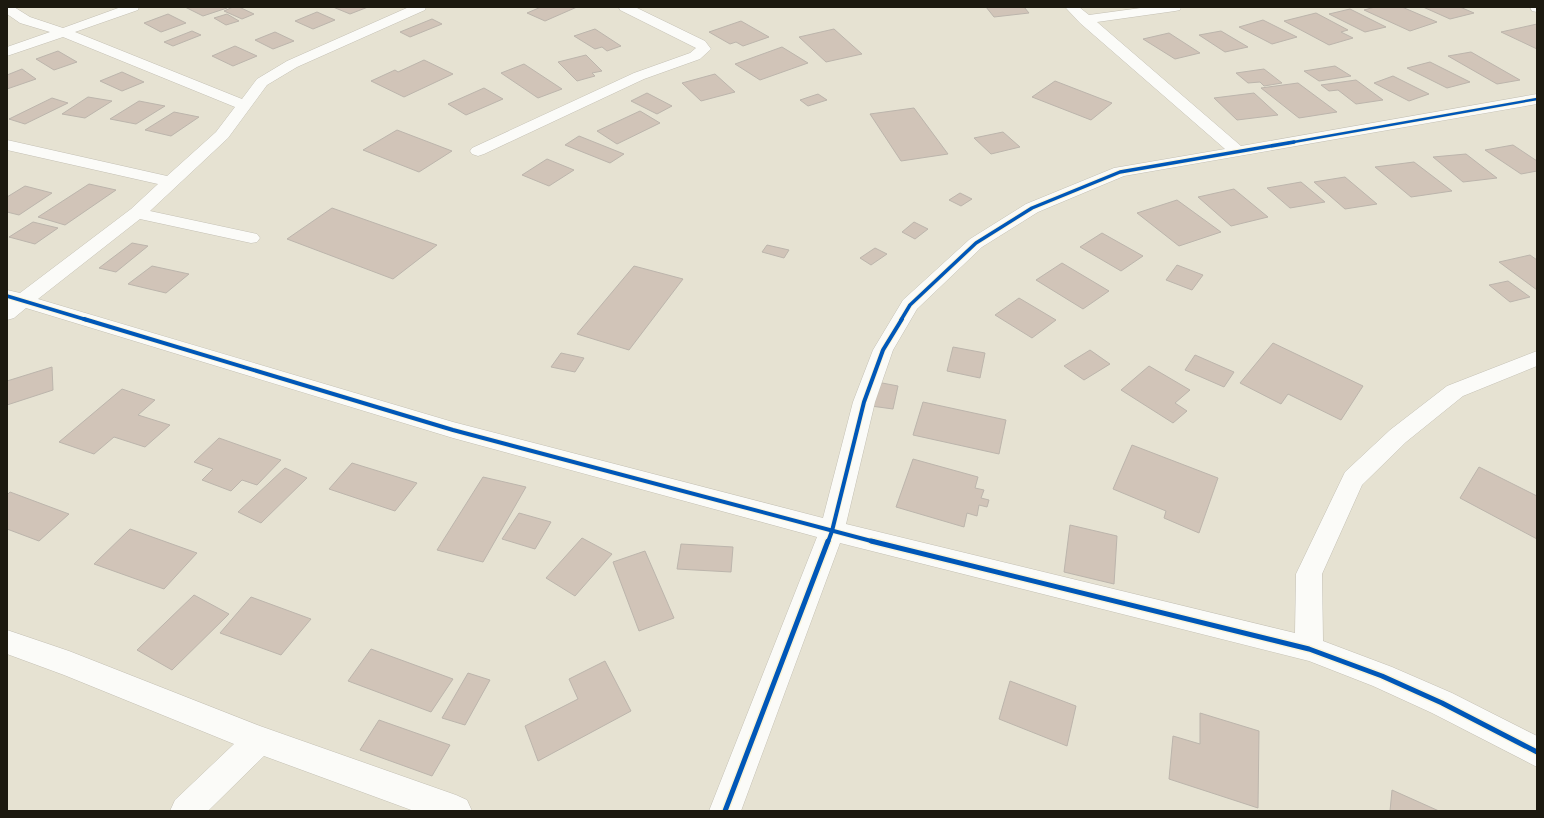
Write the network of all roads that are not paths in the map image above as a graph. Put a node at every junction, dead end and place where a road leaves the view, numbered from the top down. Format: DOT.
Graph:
graph roads {
  1 [pos="133,7"];
  2 [pos="420,7"];
  3 [pos="625,7"];
  4 [pos="1071,7"];
  5 [pos="1176,7"];
  6 [pos="7,8"];
  7 [pos="1086,20"];
  8 [pos="63,32"];
  9 [pos="7,52"];
  10 [pos="1537,99"];
  11 [pos="244,105"];
  12 [pos="7,144"];
  13 [pos="478,151"];
  14 [pos="1237,151"];
  15 [pos="171,182"];
  16 [pos="137,213"];
  17 [pos="251,238"];
  18 [pos="12,303"];
  19 [pos="1537,358"];
  20 [pos="832,531"];
  21 [pos="7,642"];
  22 [pos="1309,650"];
  23 [pos="260,740"];
  24 [pos="1537,752"];
  25 [pos="186,811"];
  26 [pos="456,811"];
  27 [pos="725,811"];
  1 -- 8 [label="street"];
  2 -- 11 [label="street"];
  3 -- 13 [label="street"];
  4 -- 7 [label="street"];
  5 -- 7 [label="street"];
  6 -- 8 [label="street"];
  7 -- 14 [label="street"];
  8 -- 9 [label="street"];
  8 -- 11 [label="street"];
  10 -- 14 [label="street"];
  11 -- 15 [label="street"];
  12 -- 15 [label="street"];
  14 -- 20 [label="street"];
  15 -- 16 [label="street"];
  16 -- 17 [label="street"];
  16 -- 18 [label="street"];
  18 -- 20 [label="street"];
  19 -- 22 [label="street"];
  20 -- 22 [label="street"];
  20 -- 27 [label="street"];
  21 -- 23 [label="street"];
  22 -- 24 [label="street"];
  23 -- 25 [label="street"];
  23 -- 26 [label="street"];
}
